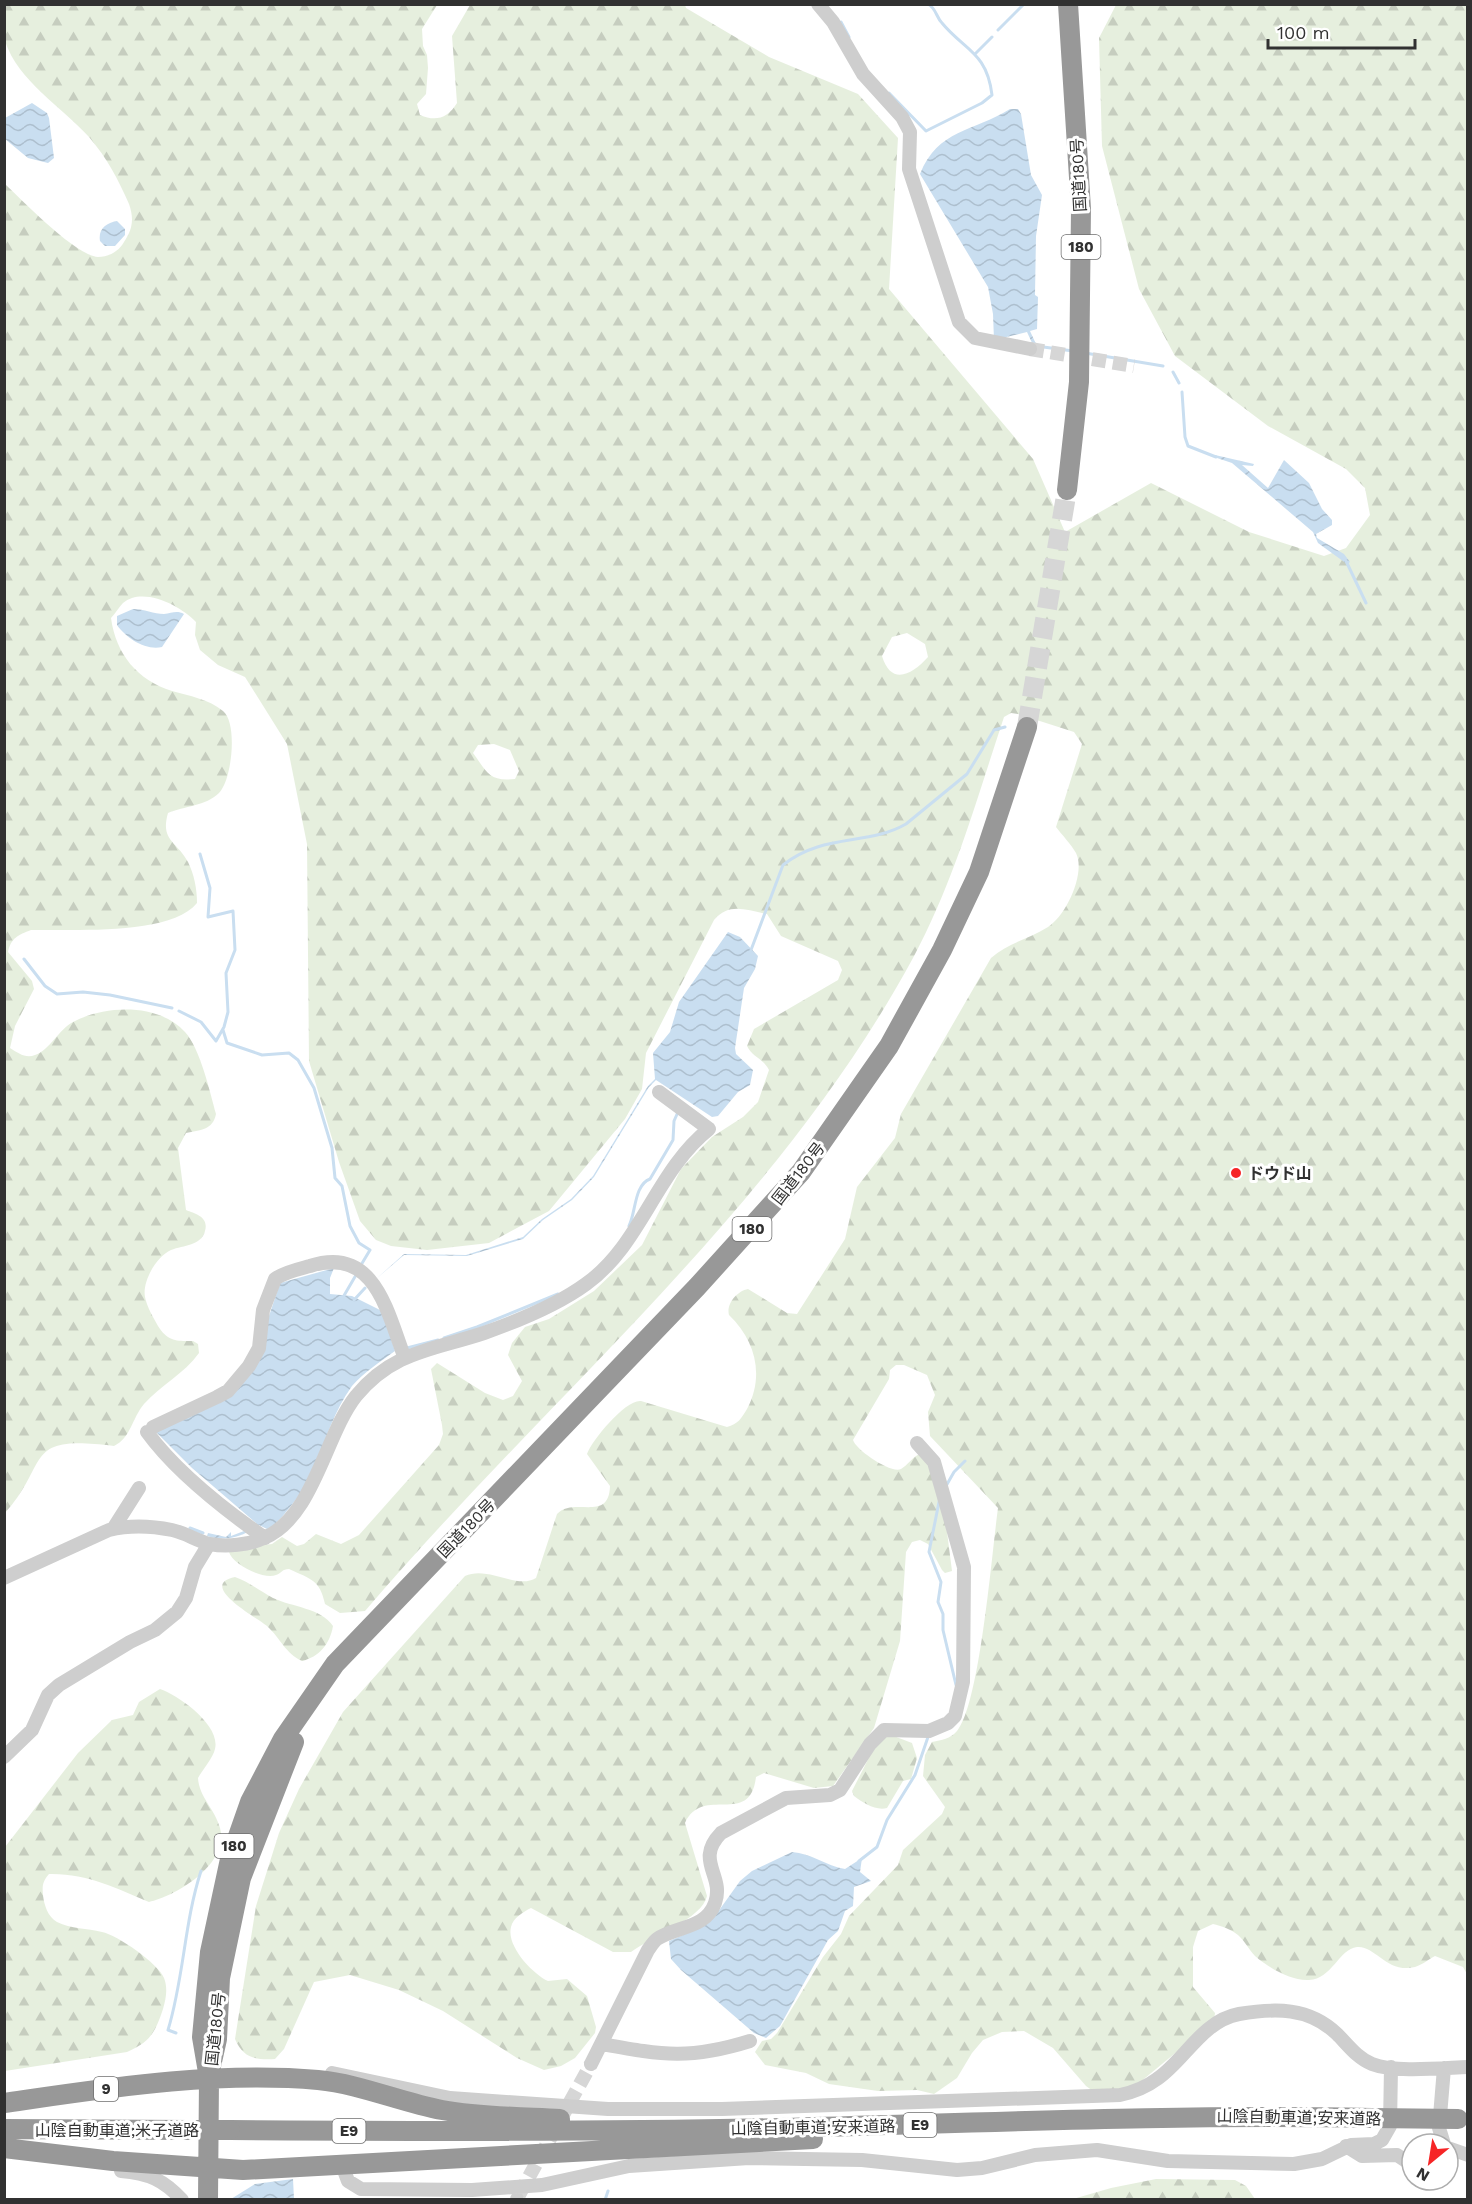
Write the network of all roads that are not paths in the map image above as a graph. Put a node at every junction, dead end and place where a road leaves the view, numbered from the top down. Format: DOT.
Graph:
graph roads {
  1 [pos="818,4"];
  2 [pos="1068,4"];
  3 [pos="1030,349"];
  4 [pos="1067,490"];
  5 [pos="1027,727"];
  6 [pos="659,1092"];
  7 [pos="404,1356"];
  8 [pos="917,1443"];
  9 [pos="139,1488"];
  10 [pos="113,1529"];
  11 [pos="256,1532"];
  12 [pos="209,1544"];
  13 [pos="4,1578"];
  14 [pos="4,1757"];
  15 [pos="750,2041"];
  16 [pos="602,2044"];
  17 [pos="591,2064"];
  18 [pos="1391,2067"];
  19 [pos="1467,2067"];
  20 [pos="1444,2068"];
  21 [pos="209,2078"];
  22 [pos="4,2103"];
  23 [pos="1463,2120"];
  24 [pos="968,2123"];
  25 [pos="869,2126"];
  26 [pos="4,2129"];
  27 [pos="230,2130"];
  28 [pos="1440,2132"];
  29 [pos="1346,2146"];
  30 [pos="4,2148"];
  31 [pos="1400,2158"];
  32 [pos="342,2165"];
  33 [pos="208,2170"];
  34 [pos="117,2171"];
  35 [pos="179,2198"];
  36 [pos="208,2199"];
  1 -- 3 [label="street"];
  2 -- 4 [label="highway, 国道180号 / 180"];
  5 -- 21 [label="highway, 国道180号 / 180"];
  6 -- 7 [label="street"];
  7 -- 11 [label="street"];
  7 -- 11 [label="street"];
  8 -- 16 [label="street"];
  9 -- 10 [label="street"];
  10 -- 12 [label="street"];
  10 -- 13 [label="street"];
  11 -- 12 [label="street"];
  12 -- 14 [label="street"];
  15 -- 16 [label="street"];
  16 -- 17 [label="street"];
  18 -- 20 [label="street"];
  18 -- 21 [label="street"];
  18 -- 29 [label="street"];
  19 -- 20 [label="street"];
  20 -- 28 [label="street"];
  21 -- 22 [label="highway, 9"];
  21 -- 25 [label="highway"];
  21 -- 33 [label="highway, 国道180号"];
  23 -- 24 [label="highway, 山陰自動車道;安来道路 / E9, bridge"];
  24 -- 25 [label="highway, 山陰自動車道;安来道路 / E9"];
  24 -- 32 [label="highway"];
  25 -- 27 [label="highway, 山陰自動車道;安来道路 / E9"];
  26 -- 27 [label="highway, 山陰自動車道;米子道路 / E9, bridge"];
  29 -- 31 [label="street"];
  29 -- 32 [label="street"];
  30 -- 33 [label="highway"];
  32 -- 33 [label="highway"];
  33 -- 36 [label="highway, 国道180号"];
  34 -- 35 [label="street"];
}
